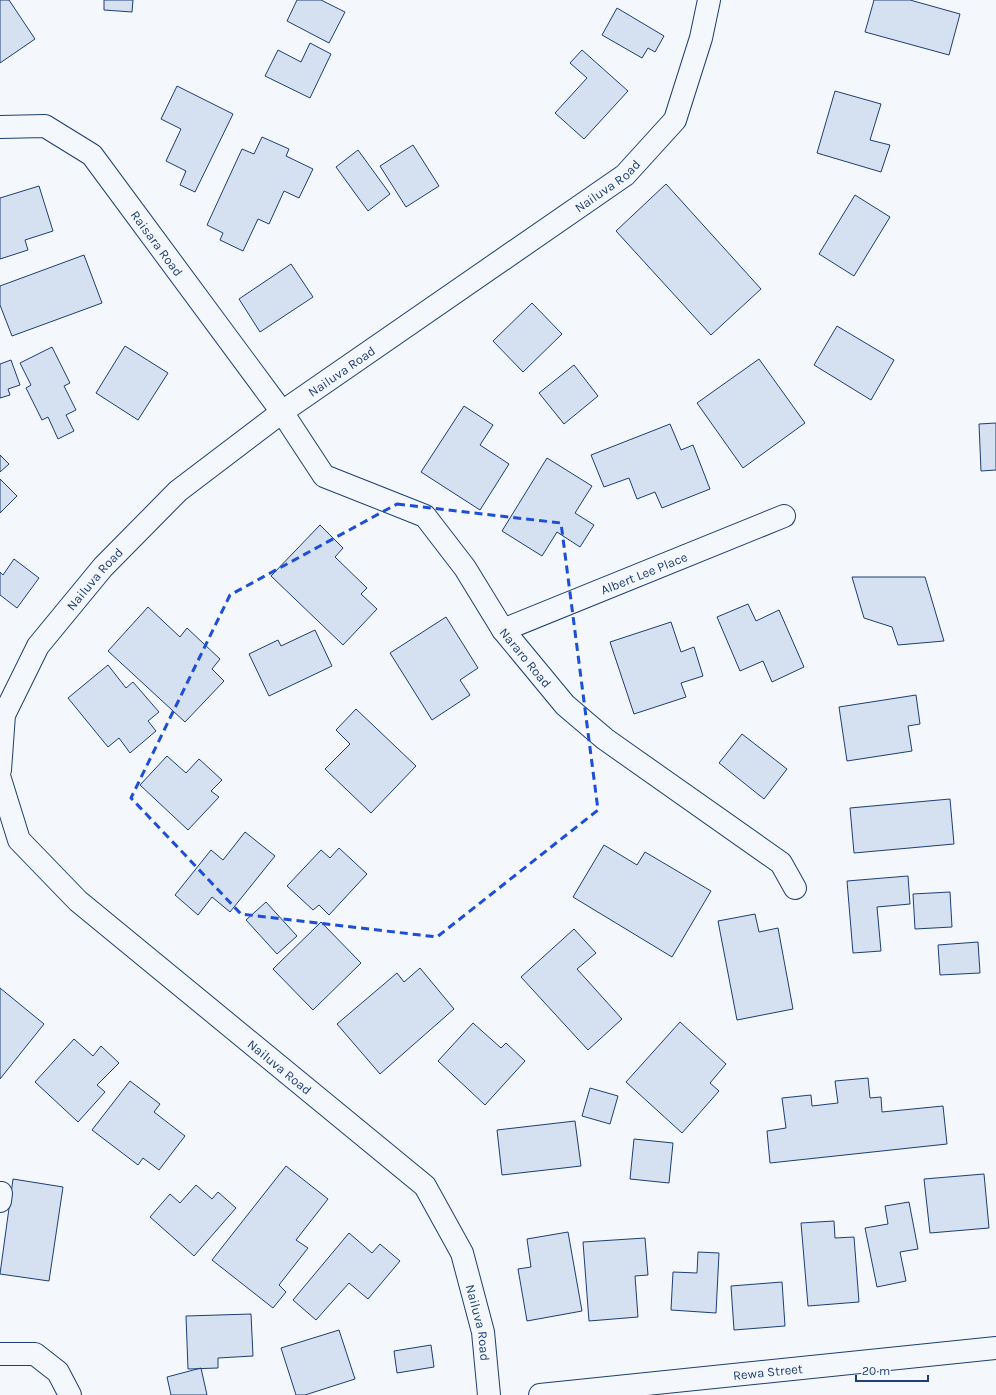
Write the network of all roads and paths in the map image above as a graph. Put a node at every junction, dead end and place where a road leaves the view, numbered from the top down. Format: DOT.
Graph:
graph roads {
  1 [pos="708,0"];
  2 [pos="0,126"];
  3 [pos="282,412"];
  4 [pos="784,516"];
  5 [pos="503,630"];
  6 [pos="0,770"];
  7 [pos="0,779"];
  8 [pos="795,888"];
  9 [pos="996,1348"];
  10 [pos="0,1354"];
  11 [pos="70,1395"];
  12 [pos="489,1395"];
  13 [pos="540,1395"];
  1 -- 3 [label="main road, Nailuva Road"];
  2 -- 3 [label="main road, Raisara Road"];
  3 -- 5 [label="main road, Nararo Road"];
  3 -- 6 [label="main road, Nailuva Road"];
  4 -- 5 [label="main road, Albert Lee Place"];
  5 -- 8 [label="main road, Nararo Road"];
  7 -- 12 [label="main road, Nailuva Road"];
  9 -- 13 [label="main road, Rewa Street"];
  10 -- 11 [label="main road"];
}
